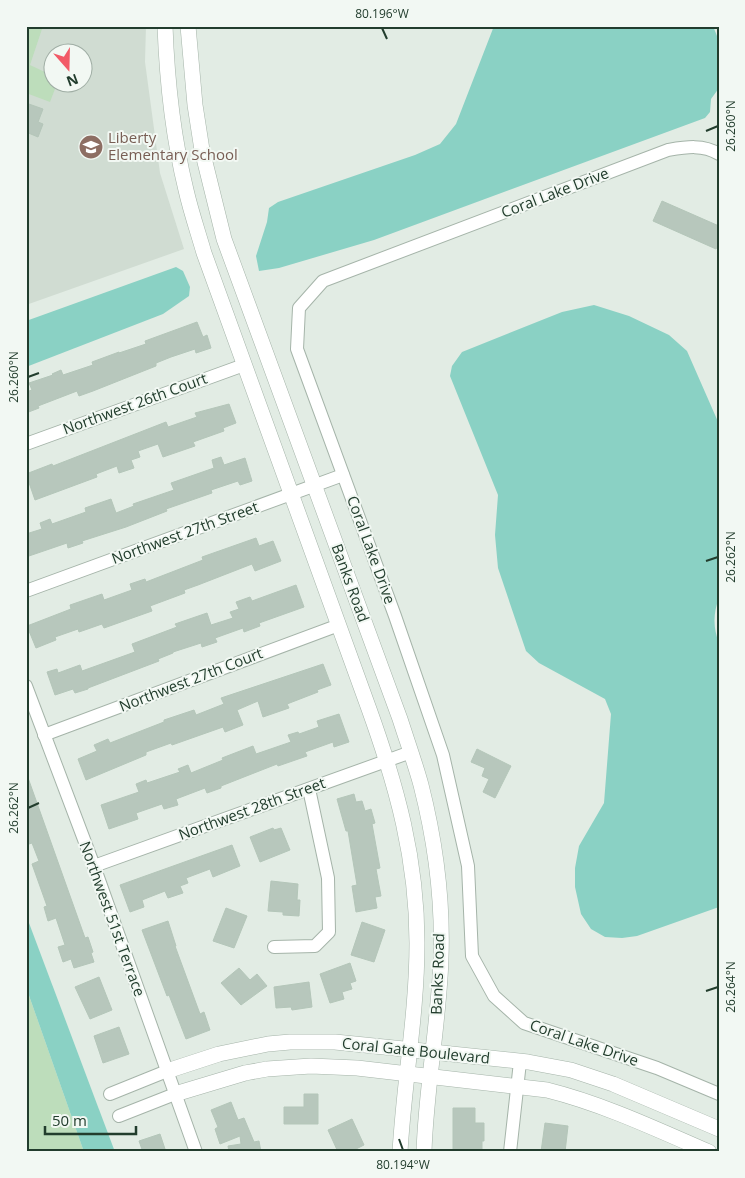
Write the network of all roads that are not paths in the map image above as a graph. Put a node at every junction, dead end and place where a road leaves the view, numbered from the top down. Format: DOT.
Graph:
graph roads {
  1 [pos="165,26"];
  2 [pos="188,26"];
  3 [pos="719,154"];
  4 [pos="244,365"];
  5 [pos="26,444"];
  6 [pos="343,475"];
  7 [pos="314,486"];
  8 [pos="291,494"];
  9 [pos="26,591"];
  10 [pos="339,625"];
  11 [pos="26,686"];
  12 [pos="44,735"];
  13 [pos="410,752"];
  14 [pos="387,760"];
  15 [pos="308,789"];
  16 [pos="94,866"];
  17 [pos="274,948"];
  18 [pos="409,1050"];
  19 [pos="433,1052"];
  20 [pos="520,1062"];
  21 [pos="167,1071"];
  22 [pos="407,1074"];
  23 [pos="431,1076"];
  24 [pos="517,1086"];
  25 [pos="110,1094"];
  26 [pos="175,1094"];
  27 [pos="719,1094"];
  28 [pos="119,1116"];
  29 [pos="719,1129"];
  30 [pos="196,1152"];
  31 [pos="400,1152"];
  32 [pos="424,1152"];
  33 [pos="510,1152"];
  34 [pos="709,1152"];
  1 -- 4 [label="street, Banks Road"];
  2 -- 7 [label="street, Banks Road"];
  3 -- 6 [label="street, Coral Lake Drive"];
  4 -- 5 [label="street, Northwest 26th Court"];
  4 -- 8 [label="street, Banks Road"];
  6 -- 7 [label="street, Northwest 27th Street"];
  6 -- 27 [label="street, Coral Lake Drive"];
  7 -- 8 [label="street, Northwest 27th Street"];
  7 -- 13 [label="street, Banks Road"];
  8 -- 9 [label="street, Northwest 27th Street"];
  8 -- 10 [label="street, Banks Road"];
  10 -- 12 [label="street, Northwest 27th Court"];
  10 -- 14 [label="street, Banks Road"];
  11 -- 12 [label="street, Northwest 51st Terrace"];
  12 -- 16 [label="street, Northwest 51st Terrace"];
  13 -- 14 [label="street, Northwest 28th Street"];
  13 -- 19 [label="street, Banks Road"];
  14 -- 15 [label="street, Northwest 28th Street"];
  14 -- 18 [label="street, Banks Road"];
  15 -- 16 [label="street, Northwest 28th Street"];
  15 -- 17 [label="street"];
  16 -- 21 [label="street, Northwest 51st Terrace"];
  18 -- 19 [label="street, Coral Gate Boulevard"];
  18 -- 21 [label="street, Coral Gate Boulevard"];
  18 -- 22 [label="street, Banks Road"];
  19 -- 20 [label="street, Coral Gate Boulevard"];
  19 -- 23 [label="street, Banks Road"];
  20 -- 24 [label="street"];
  20 -- 29 [label="street, Coral Gate Boulevard"];
  21 -- 25 [label="street, Coral Gate Boulevard"];
  21 -- 26 [label="street, Northwest 51st Terrace"];
  22 -- 23 [label="street, Coral Gate Boulevard"];
  22 -- 26 [label="street, Coral Gate Boulevard"];
  22 -- 31 [label="street, Banks Road"];
  23 -- 24 [label="street, Coral Gate Boulevard"];
  23 -- 32 [label="street, Banks Road"];
  24 -- 33 [label="street"];
  24 -- 34 [label="street, Coral Gate Boulevard"];
  26 -- 28 [label="street, Coral Gate Boulevard"];
  26 -- 30 [label="street, Northwest 51st Terrace"];
}
